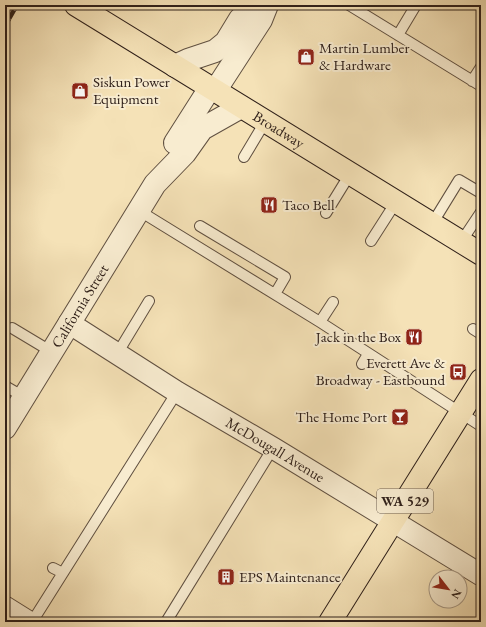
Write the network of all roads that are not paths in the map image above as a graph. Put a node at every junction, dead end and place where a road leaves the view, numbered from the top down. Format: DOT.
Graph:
graph roads {
  1 [pos="76,5"];
  2 [pos="257,5"];
  3 [pos="267,5"];
  4 [pos="350,5"];
  5 [pos="416,5"];
  6 [pos="398,35"];
  7 [pos="175,66"];
  8 [pos="481,67"];
  9 [pos="472,80"];
  10 [pos="481,86"];
  11 [pos="212,89"];
  12 [pos="241,107"];
  13 [pos="266,122"];
  14 [pos="244,157"];
  15 [pos="350,174"];
  16 [pos="155,184"];
  17 [pos="481,194"];
  18 [pos="396,202"];
  19 [pos="138,210"];
  20 [pos="326,212"];
  21 [pos="481,212"];
  22 [pos="432,224"];
  23 [pos="200,226"];
  24 [pos="371,241"];
  25 [pos="461,242"];
  26 [pos="481,254"];
  27 [pos="274,294"];
  28 [pos="149,301"];
  29 [pos="333,302"];
  30 [pos="320,322"];
  31 [pos="70,323"];
  32 [pos="12,328"];
  33 [pos="52,352"];
  34 [pos="117,354"];
  35 [pos="368,354"];
  36 [pos="362,364"];
  37 [pos="481,380"];
  38 [pos="5,386"];
  39 [pos="177,392"];
  40 [pos="24,397"];
  41 [pos="460,413"];
  42 [pos="481,426"];
  43 [pos="5,427"];
  44 [pos="273,448"];
  45 [pos="393,521"];
  46 [pos="53,568"];
  47 [pos="63,573"];
  48 [pos="481,575"];
  49 [pos="5,607"];
  50 [pos="29,622"];
  51 [pos="32,622"];
  52 [pos="166,622"];
  53 [pos="330,622"];
  1 -- 7 [label="main road, Broadway"];
  2 -- 7 [label="street"];
  3 -- 11 [label="street, California Street"];
  4 -- 6 [label="lane"];
  5 -- 6 [label="lane"];
  6 -- 9 [label="lane"];
  7 -- 11 [label="main road, Broadway"];
  8 -- 9 [label="lane"];
  9 -- 10 [label="lane"];
  11 -- 12 [label="main road, Broadway"];
  11 -- 16 [label="street, California Street"];
  12 -- 13 [label="main road, Broadway"];
  12 -- 16 [label="street, California Street"];
  13 -- 14 [label="lane"];
  13 -- 15 [label="main road, Broadway"];
  15 -- 18 [label="main road, Broadway"];
  15 -- 20 [label="lane"];
  16 -- 19 [label="street, California Street"];
  17 -- 22 [label="lane"];
  18 -- 22 [label="main road, Broadway"];
  18 -- 24 [label="lane"];
  19 -- 27 [label="lane"];
  19 -- 31 [label="street, California Street"];
  21 -- 25 [label="lane"];
  22 -- 25 [label="main road, Broadway"];
  23 -- 27 [label="lane"];
  25 -- 26 [label="main road, Broadway"];
  27 -- 30 [label="lane"];
  28 -- 34 [label="lane"];
  29 -- 30 [label="lane"];
  30 -- 35 [label="lane"];
  31 -- 33 [label="street, California Street"];
  31 -- 34 [label="street, McDougall Avenue"];
  32 -- 33 [label="lane"];
  33 -- 40 [label="street, California Street"];
  34 -- 39 [label="street, McDougall Avenue"];
  35 -- 36 [label="lane"];
  35 -- 41 [label="lane"];
  37 -- 41 [label="main road, WA 529"];
  38 -- 40 [label="lane"];
  39 -- 44 [label="street, McDougall Avenue"];
  39 -- 47 [label="lane"];
  40 -- 43 [label="street, California Street"];
  41 -- 42 [label="lane"];
  41 -- 45 [label="main road, WA 529"];
  44 -- 45 [label="street, McDougall Avenue"];
  44 -- 52 [label="lane"];
  45 -- 48 [label="street, McDougall Avenue"];
  45 -- 53 [label="main road, WA 529"];
  46 -- 47 [label="lane"];
  47 -- 51 [label="lane"];
  49 -- 50 [label="street"];
}
